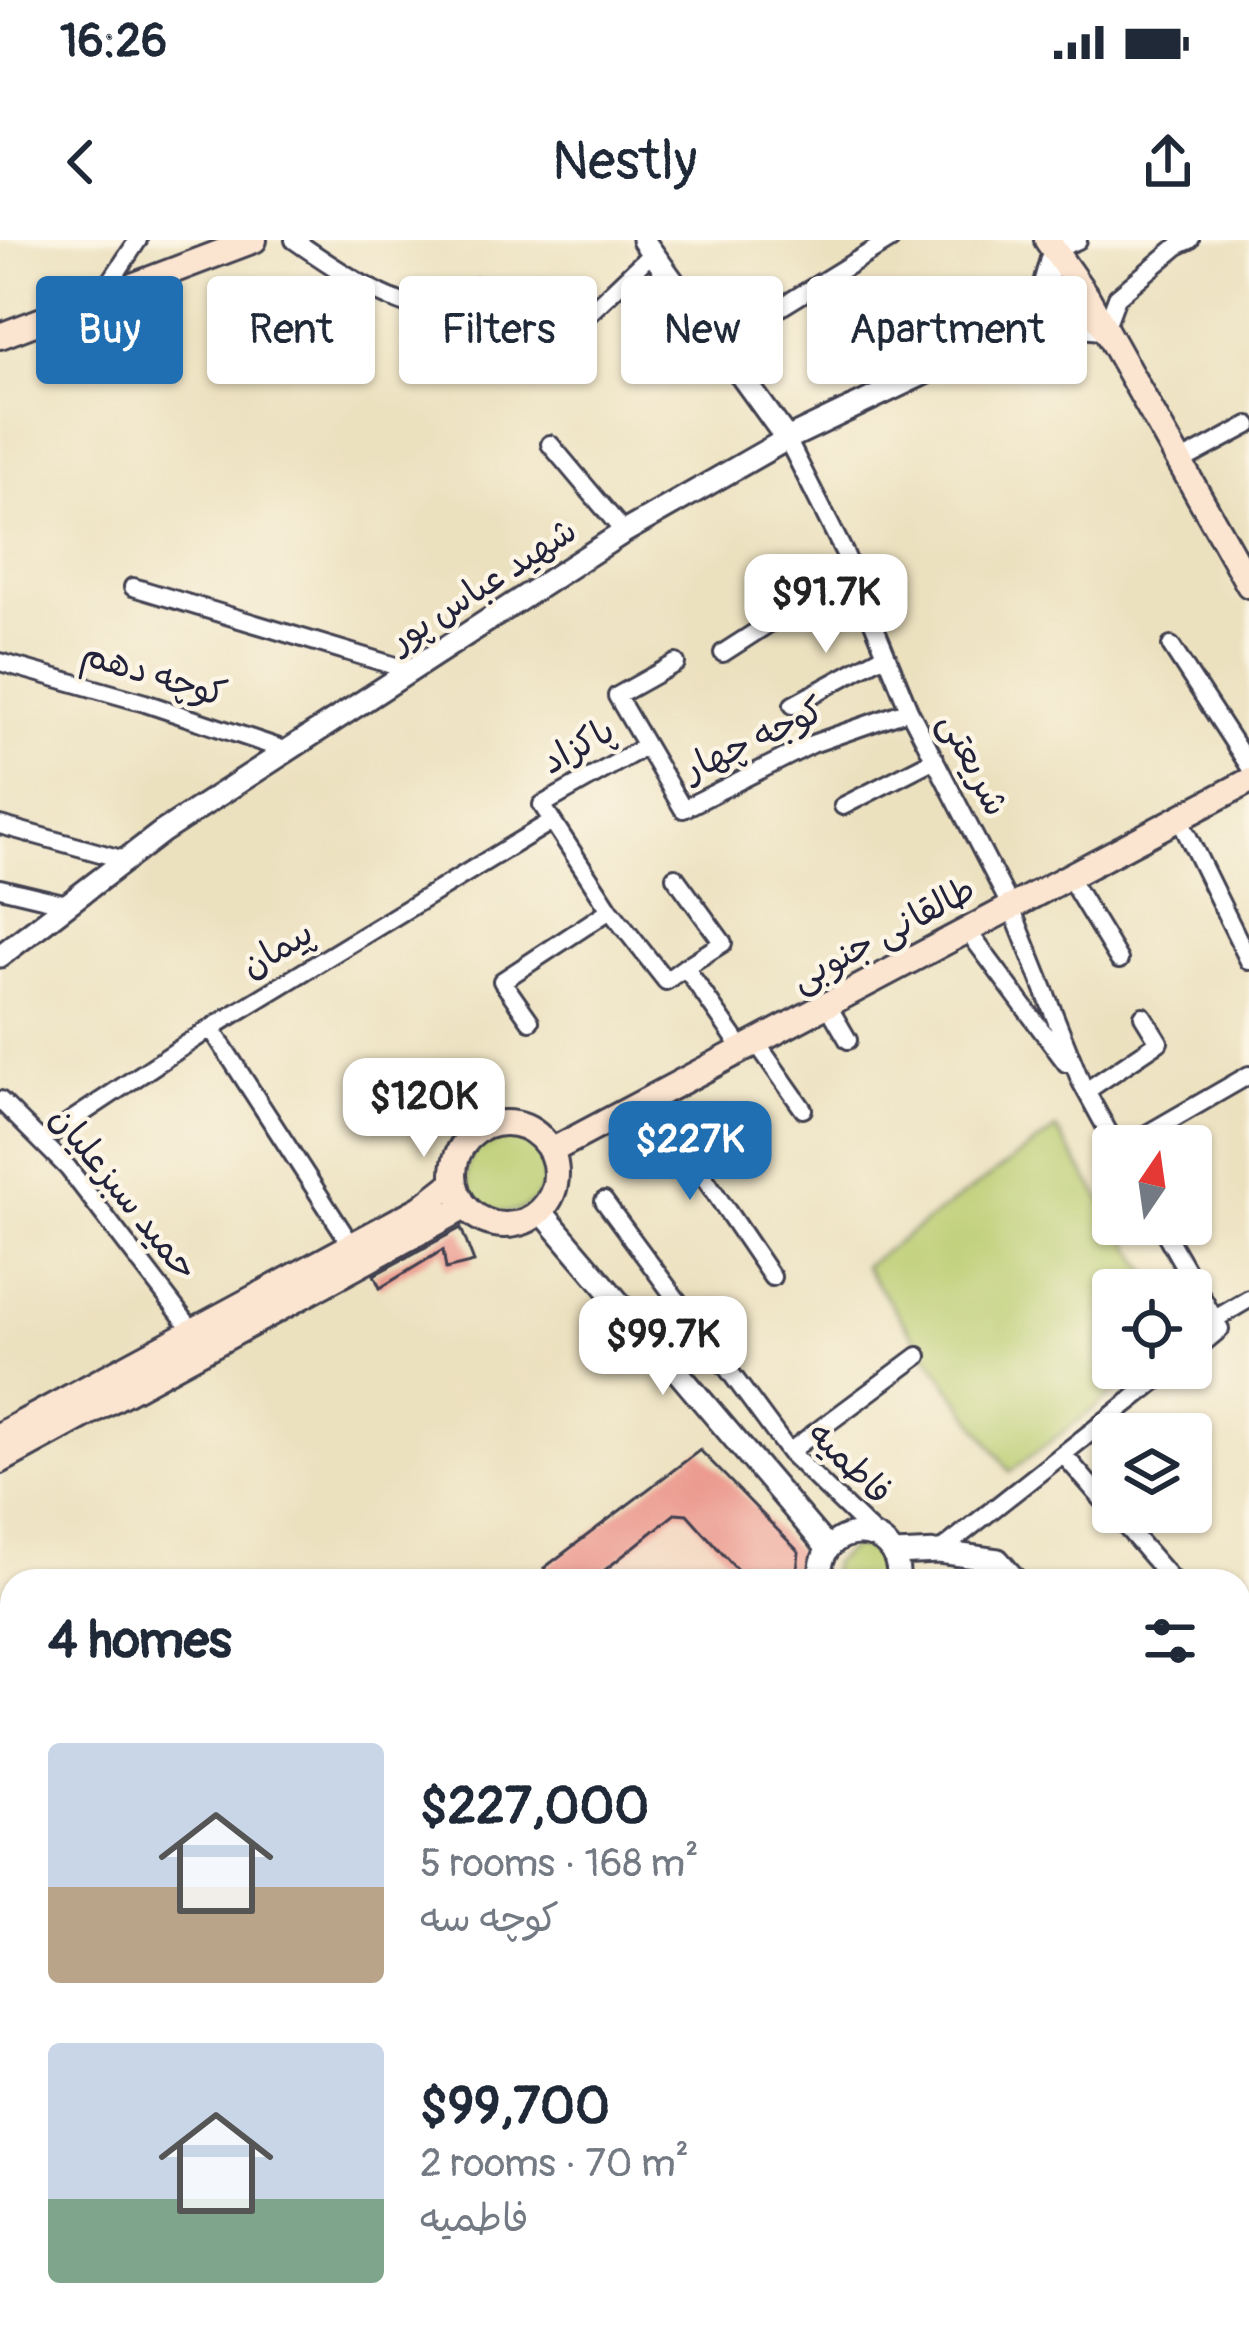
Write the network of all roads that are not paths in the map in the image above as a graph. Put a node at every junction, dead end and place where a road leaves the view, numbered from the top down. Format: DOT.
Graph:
graph roads {
  1 [pos="138,240"];
  2 [pos="254,240"];
  3 [pos="294,240"];
  4 [pos="890,240"];
  5 [pos="1190,240"];
  6 [pos="1059,243"];
  7 [pos="648,246"];
  8 [pos="114,276"];
  9 [pos="156,276"];
  10 [pos="670,276"];
  11 [pos="1048,276"];
  12 [pos="399,300"];
  13 [pos="597,301"];
  14 [pos="783,306"];
  15 [pos="36,321"];
  16 [pos="1087,327"];
  17 [pos="1106,329"];
  18 [pos="2,334"];
  19 [pos="747,384"];
  20 [pos="902,384"];
  21 [pos="1249,425"];
  22 [pos="787,439"];
  23 [pos="550,444"];
  24 [pos="1180,462"];
  25 [pos="624,532"];
  26 [pos="852,571"];
  27 [pos="1249,585"];
  28 [pos="133,587"];
  29 [pos="1171,646"];
  30 [pos="723,653"];
  31 [pos="886,654"];
  32 [pos="0,662"];
  33 [pos="676,663"];
  34 [pos="412,671"];
  35 [pos="793,705"];
  36 [pos="909,710"];
  37 [pos="646,746"];
  38 [pos="288,751"];
  39 [pos="934,759"];
  40 [pos="1249,766"];
  41 [pos="1249,781"];
  42 [pos="843,806"];
  43 [pos="547,813"];
  44 [pos="1180,820"];
  45 [pos="0,825"];
  46 [pos="125,860"];
  47 [pos="1068,876"];
  48 [pos="675,877"];
  49 [pos="0,888"];
  50 [pos="67,904"];
  51 [pos="1011,907"];
  52 [pos="610,910"];
  53 [pos="967,931"];
  54 [pos="0,956"];
  55 [pos="1119,960"];
  56 [pos="1249,961"];
  57 [pos="685,967"];
  58 [pos="827,1004"];
  59 [pos="1143,1016"];
  60 [pos="530,1021"];
  61 [pos="211,1028"];
  62 [pos="848,1040"];
  63 [pos="749,1046"];
  64 [pos="1249,1075"];
  65 [pos="1084,1087"];
  66 [pos="651,1099"];
  67 [pos="0,1100"];
  68 [pos="803,1109"];
  69 [pos="1105,1125"];
  70 [pos="1162,1125"];
  71 [pos="42,1140"];
  72 [pos="551,1151"];
  73 [pos="454,1183"];
  74 [pos="604,1201"];
  75 [pos="465,1207"];
  76 [pos="541,1211"];
  77 [pos="1172,1245"];
  78 [pos="352,1246"];
  79 [pos="772,1277"];
  80 [pos="1249,1299"];
  81 [pos="1215,1319"];
  82 [pos="193,1331"];
  83 [pos="1212,1336"];
  84 [pos="918,1356"];
  85 [pos="1145,1389"];
  86 [pos="0,1435"];
  87 [pos="789,1452"];
  88 [pos="1063,1454"];
  89 [pos="0,1462"];
  90 [pos="886,1546"];
  91 [pos="828,1549"];
  92 [pos="939,1552"];
  93 [pos="821,1569"];
  94 [pos="894,1569"];
  95 [pos="1006,1569"];
  96 [pos="1163,1569"];
  1 -- 8 [label="street"];
  2 -- 9 [label="main road"];
  3 -- 12 [label="street"];
  4 -- 14 [label="street"];
  5 -- 17 [label="street"];
  6 -- 11 [label="street"];
  6 -- 17 [label="main road"];
  7 -- 10 [label="street, شریعتی"];
  7 -- 13 [label="street"];
  15 -- 18 [label="main road"];
  16 -- 17 [label="street"];
  17 -- 24 [label="main road"];
  19 -- 22 [label="street, شریعتی"];
  20 -- 22 [label="street, شهید عباس پور"];
  21 -- 24 [label="street"];
  22 -- 25 [label="street, شهید عباس پور"];
  22 -- 26 [label="street, شریعتی"];
  23 -- 25 [label="street"];
  24 -- 27 [label="main road"];
  25 -- 34 [label="street, شهید عباس پور"];
  26 -- 30 [label="street"];
  26 -- 31 [label="street, شریعتی"];
  28 -- 34 [label="street"];
  29 -- 40 [label="street"];
  31 -- 35 [label="street"];
  31 -- 36 [label="street, شریعتی"];
  32 -- 38 [label="street, کوچه دهم"];
  33 -- 37 [label="street, کوجه چهار"];
  34 -- 38 [label="street, شهید عباس پور"];
  36 -- 37 [label="street, کوجه چهار"];
  36 -- 39 [label="street, شریعتی"];
  37 -- 43 [label="street, پاکزاد"];
  38 -- 46 [label="street, شهید عباس پور"];
  39 -- 42 [label="street"];
  39 -- 51 [label="street, شریعتی"];
  41 -- 44 [label="main road, طالقانی جنوبی"];
  43 -- 52 [label="street"];
  43 -- 61 [label="street, پیمان"];
  44 -- 47 [label="main road, طالقانی جنوبی"];
  44 -- 56 [label="street"];
  45 -- 46 [label="street"];
  46 -- 50 [label="street, شهید عباس پور"];
  47 -- 51 [label="main road, طالقانی جنوبی"];
  47 -- 55 [label="street"];
  48 -- 57 [label="street"];
  49 -- 50 [label="street"];
  50 -- 54 [label="street, شهید عباس پور"];
  51 -- 53 [label="main road, طالقانی جنوبی"];
  51 -- 65 [label="street, شریعتی"];
  52 -- 57 [label="street"];
  52 -- 60 [label="street"];
  53 -- 58 [label="main road, طالقانی جنوبی"];
  53 -- 65 [label="street"];
  57 -- 63 [label="street"];
  58 -- 62 [label="street"];
  58 -- 63 [label="main road, طالقانی جنوبی"];
  59 -- 65 [label="street"];
  61 -- 71 [label="street, پیمان"];
  61 -- 78 [label="street"];
  63 -- 66 [label="main road, طالقانی جنوبی"];
  63 -- 68 [label="street"];
  64 -- 70 [label="street"];
  65 -- 69 [label="street"];
  66 -- 72 [label="main road, طالقانی جنوبی"];
  66 -- 79 [label="street"];
  67 -- 71 [label="street, حمید سبزعلیان"];
  71 -- 82 [label="street, حمید سبزعلیان"];
  72 -- 73 [label="main road"];
  72 -- 76 [label="main road"];
  73 -- 75 [label="main road"];
  73 -- 78 [label="main road"];
  74 -- 87 [label="street, فاطمیه"];
  75 -- 76 [label="main road"];
  75 -- 89 [label="main road"];
  76 -- 91 [label="street, فاطمیه"];
  77 -- 81 [label="street"];
  78 -- 82 [label="main road"];
  80 -- 81 [label="street"];
  81 -- 83 [label="street"];
  82 -- 86 [label="main road"];
  84 -- 87 [label="street"];
  85 -- 88 [label="street"];
  87 -- 90 [label="street, فاطمیه"];
  88 -- 92 [label="street"];
  88 -- 96 [label="street"];
  90 -- 91 [label="street"];
  90 -- 92 [label="street"];
  90 -- 94 [label="street"];
  91 -- 93 [label="street"];
  92 -- 95 [label="street"];
}
